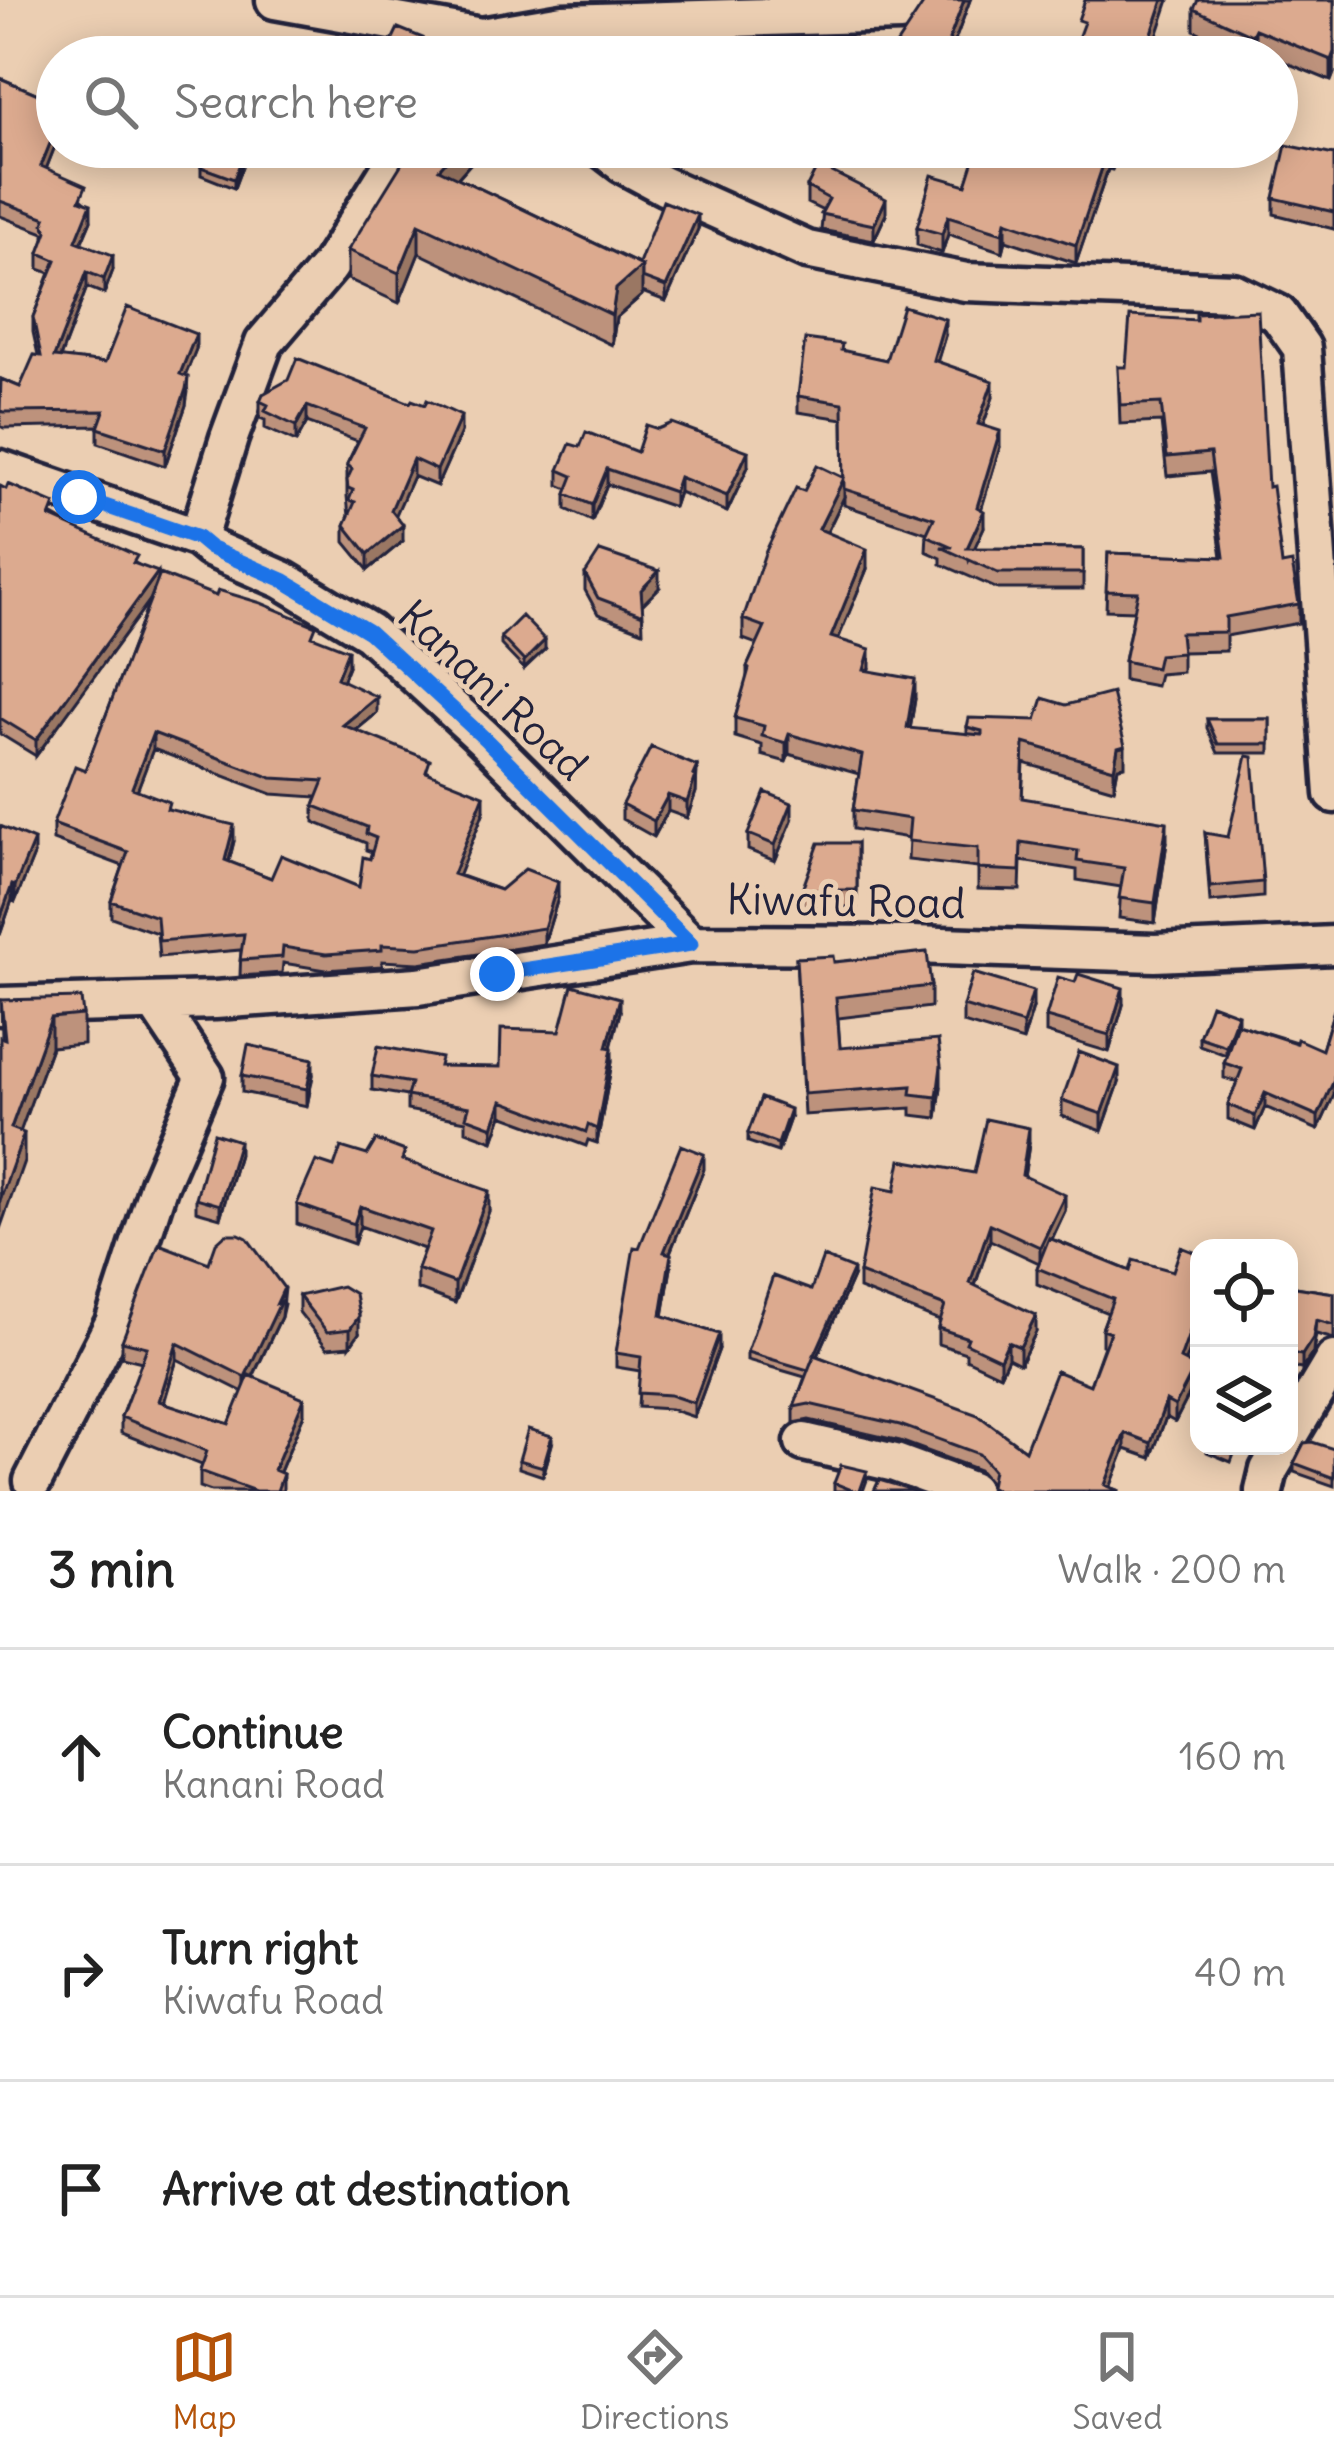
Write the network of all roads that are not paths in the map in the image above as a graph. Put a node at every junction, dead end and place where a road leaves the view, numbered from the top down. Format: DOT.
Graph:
graph roads {
  1 [pos="275,0"];
  2 [pos="912,0"];
  3 [pos="425,36"];
  4 [pos="524,36"];
  5 [pos="391,168"];
  6 [pos="630,168"];
  7 [pos="0,470"];
  8 [pos="198,538"];
  9 [pos="1334,794"];
  10 [pos="691,944"];
  11 [pos="1334,945"];
  12 [pos="155,1002"];
  13 [pos="0,1006"];
  14 [pos="1334,1360"];
  15 [pos="1298,1421"];
  16 [pos="804,1442"];
  17 [pos="1278,1455"];
  18 [pos="32,1481"];
  19 [pos="971,1491"];
  20 [pos="1264,1491"];
  1 -- 3 [label="street"];
  2 -- 4 [label="street"];
  5 -- 8 [label="street"];
  6 -- 9 [label="street"];
  7 -- 8 [label="street, Kanani Road"];
  8 -- 10 [label="street, Kanani Road"];
  10 -- 11 [label="street, Kiwafu Road"];
  10 -- 12 [label="street, Kiwafu Road"];
  12 -- 13 [label="street, Kiwafu Road"];
  12 -- 18 [label="street"];
  14 -- 15 [label="street"];
  16 -- 19 [label="street"];
  17 -- 20 [label="street"];
}
